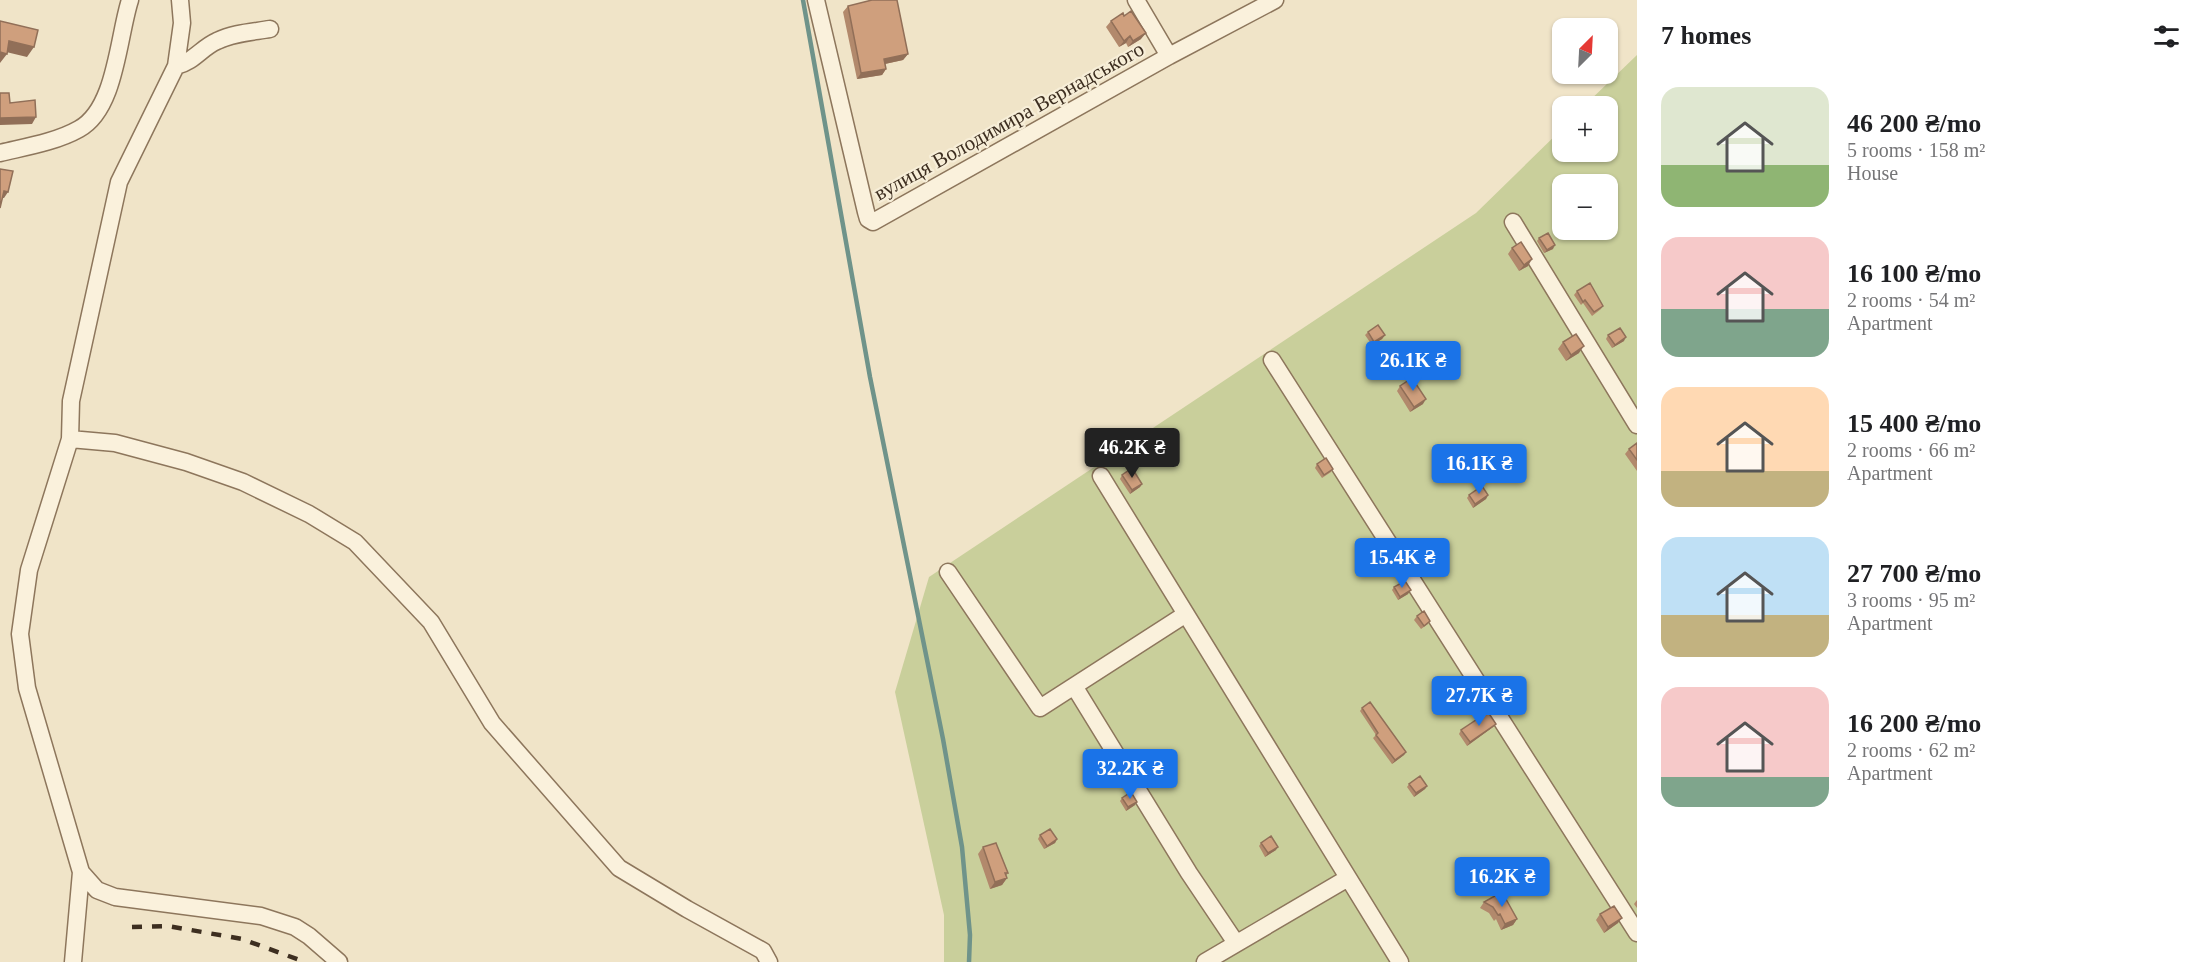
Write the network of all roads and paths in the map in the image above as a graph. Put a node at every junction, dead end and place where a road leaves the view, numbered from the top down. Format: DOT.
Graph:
graph roads {
  1 [pos="130,0"];
  2 [pos="180,0"];
  3 [pos="816,0"];
  4 [pos="1136,0"];
  5 [pos="1275,0"];
  6 [pos="270,29"];
  7 [pos="1169,56"];
  8 [pos="176,66"];
  9 [pos="0,153"];
  10 [pos="1513,222"];
  11 [pos="1272,360"];
  12 [pos="1637,425"];
  13 [pos="69,439"];
  14 [pos="1101,476"];
  15 [pos="948,572"];
  16 [pos="1186,614"];
  17 [pos="1074,686"];
  18 [pos="81,872"];
  19 [pos="1348,878"];
  20 [pos="1637,933"];
  21 [pos="1236,943"];
  22 [pos="72,962"];
  23 [pos="339,962"];
  24 [pos="769,962"];
  25 [pos="1205,962"];
  26 [pos="1400,962"];
  1 -- 9 [label="street"];
  2 -- 8 [label="street"];
  3 -- 7 [label="street, вулиця Володимира Вернадського"];
  4 -- 7 [label="street"];
  5 -- 7 [label="street, вулиця Володимира Вернадського"];
  6 -- 8 [label="street"];
  8 -- 13 [label="street"];
  10 -- 12 [label="street"];
  11 -- 20 [label="street"];
  13 -- 18 [label="street"];
  13 -- 24 [label="street"];
  14 -- 16 [label="street"];
  15 -- 17 [label="street"];
  16 -- 17 [label="street"];
  16 -- 19 [label="street"];
  17 -- 21 [label="street"];
  18 -- 22 [label="street"];
  18 -- 23 [label="street"];
  19 -- 21 [label="street"];
  19 -- 26 [label="street"];
  21 -- 25 [label="street"];
}
